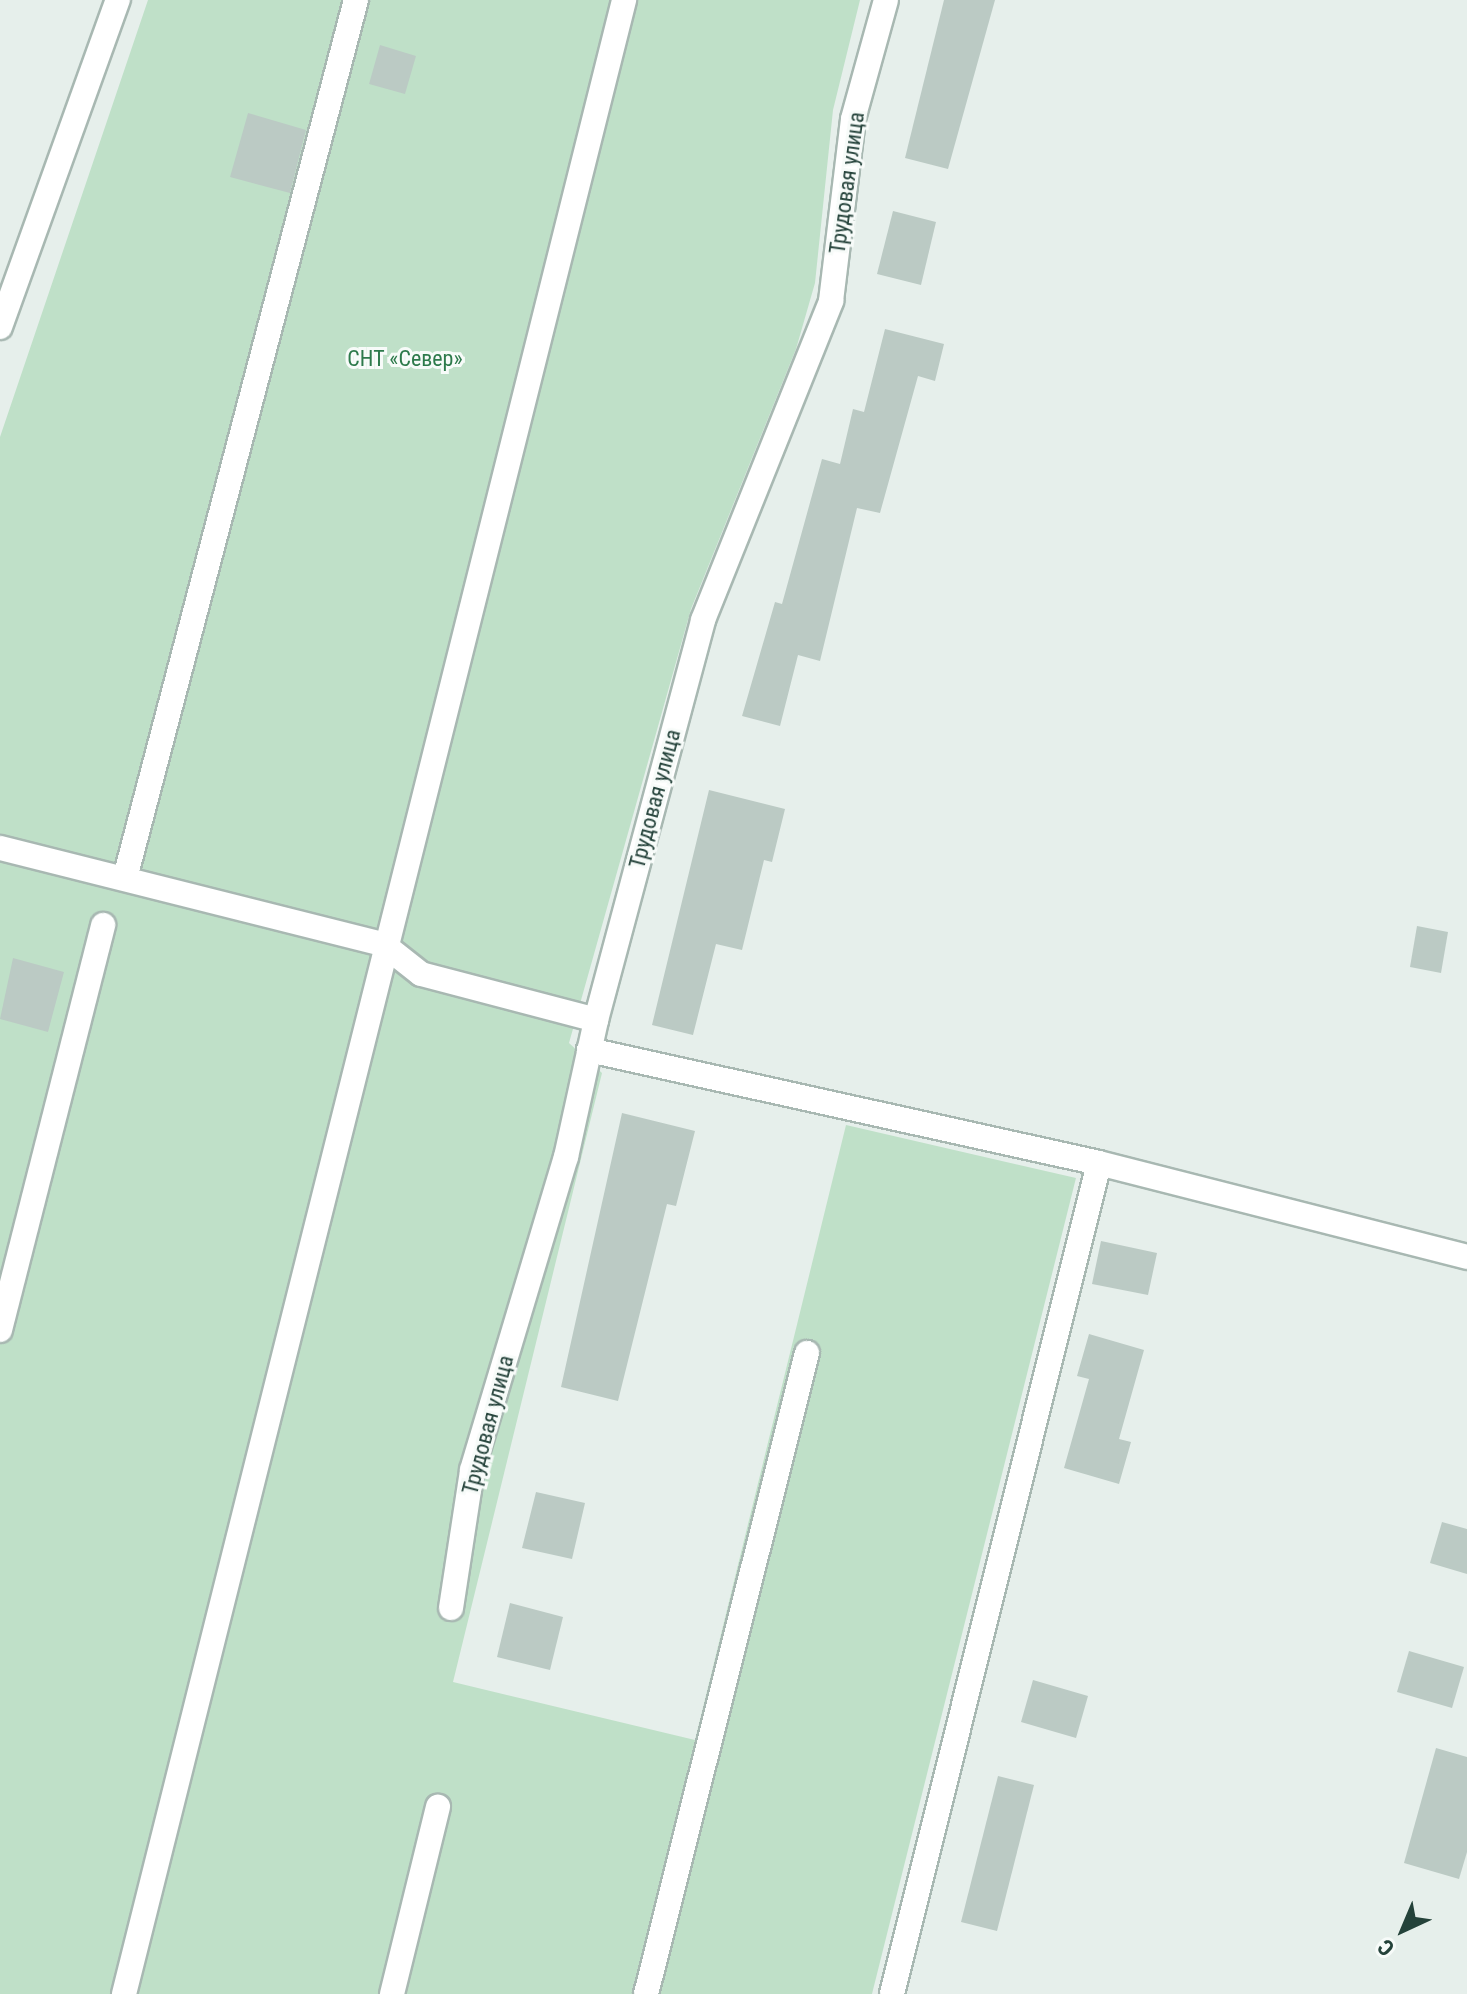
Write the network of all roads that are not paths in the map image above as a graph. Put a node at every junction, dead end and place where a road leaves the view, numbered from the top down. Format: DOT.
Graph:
graph roads {
  1 [pos="118,0"];
  2 [pos="356,0"];
  3 [pos="624,0"];
  4 [pos="886,0"];
  5 [pos="0,327"];
  6 [pos="0,848"];
  7 [pos="125,878"];
  8 [pos="103,925"];
  9 [pos="383,944"];
  10 [pos="596,1020"];
  11 [pos="589,1050"];
  12 [pos="1099,1163"];
  13 [pos="1467,1257"];
  14 [pos="0,1330"];
  15 [pos="807,1353"];
  16 [pos="451,1608"];
  17 [pos="438,1807"];
  18 [pos="124,1994"];
  19 [pos="392,1994"];
  20 [pos="646,1994"];
  21 [pos="892,1994"];
  1 -- 5 [label="street"];
  2 -- 7 [label="street"];
  3 -- 9 [label="street"];
  4 -- 10 [label="street, Трудовая улица"];
  6 -- 7 [label="street"];
  7 -- 9 [label="street"];
  8 -- 14 [label="street"];
  9 -- 10 [label="street"];
  9 -- 18 [label="street"];
  10 -- 11 [label="street, Трудовая улица"];
  11 -- 12 [label="street"];
  11 -- 16 [label="street, Трудовая улица"];
  12 -- 13 [label="street"];
  12 -- 21 [label="street"];
  15 -- 20 [label="street"];
  17 -- 19 [label="street"];
}
